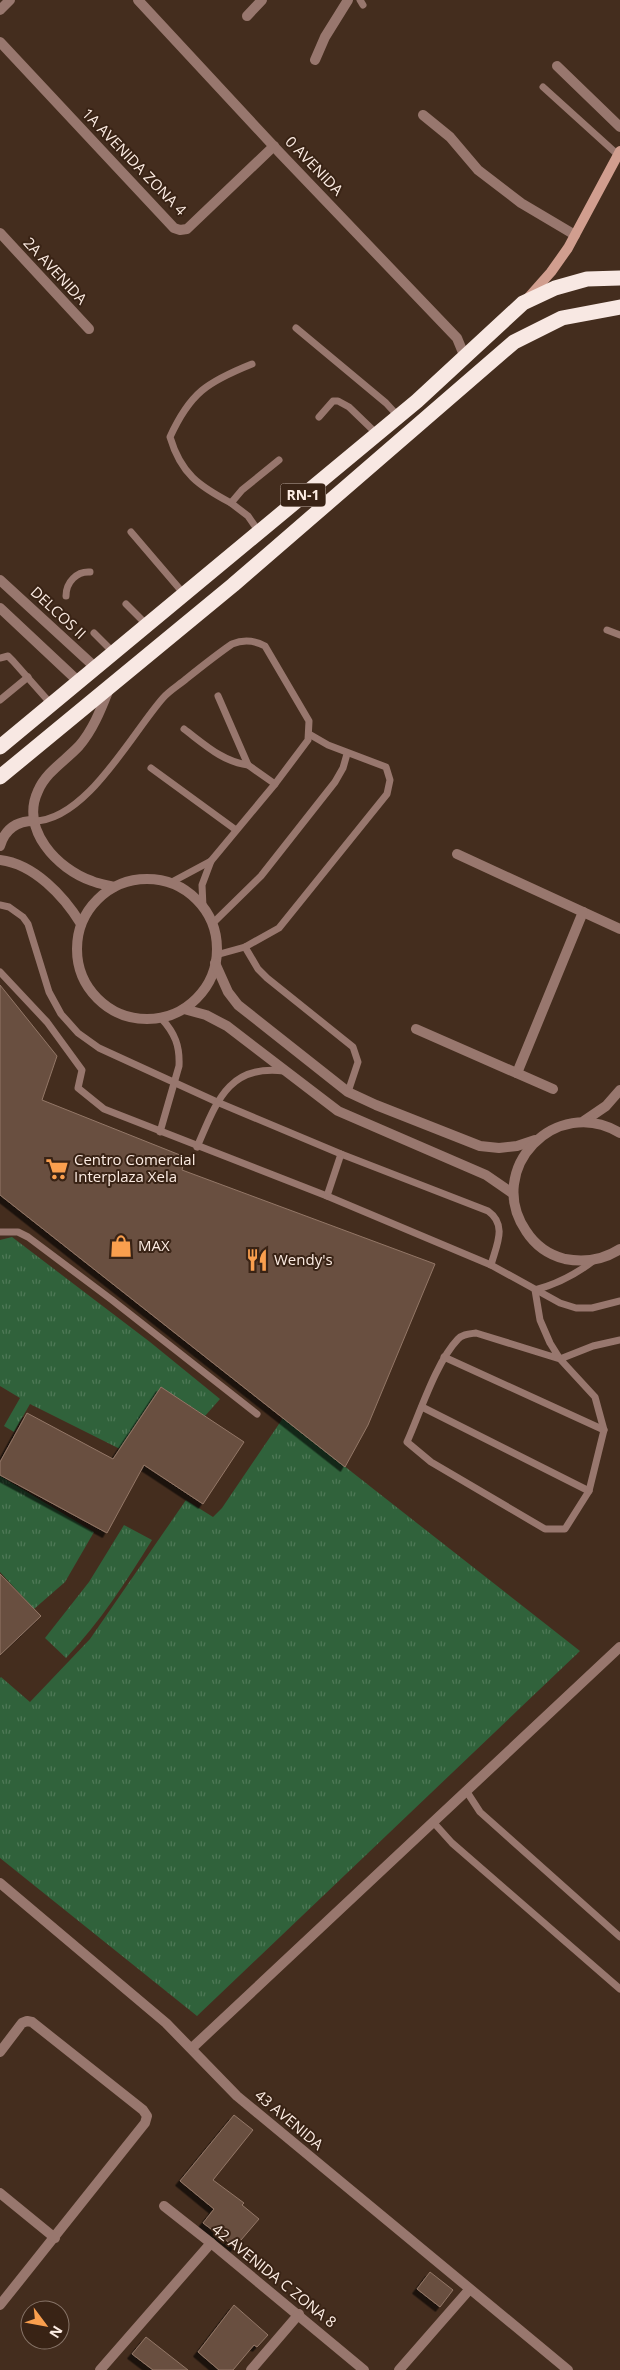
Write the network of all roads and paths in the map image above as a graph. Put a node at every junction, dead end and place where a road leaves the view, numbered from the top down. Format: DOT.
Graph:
graph roads {
  1 [pos="10,0"];
  2 [pos="138,0"];
  3 [pos="262,0"];
  4 [pos="348,0"];
  5 [pos="0,10"];
  6 [pos="248,16"];
  7 [pos="0,42"];
  8 [pos="315,60"];
  9 [pos="557,66"];
  10 [pos="543,87"];
  11 [pos="423,115"];
  12 [pos="620,127"];
  13 [pos="274,146"];
  14 [pos="619,153"];
  15 [pos="0,233"];
  16 [pos="575,235"];
  17 [pos="620,278"];
  18 [pos="523,303"];
  19 [pos="620,307"];
  20 [pos="296,328"];
  21 [pos="89,329"];
  22 [pos="464,355"];
  23 [pos="252,364"];
  24 [pos="398,416"];
  25 [pos="319,417"];
  26 [pos="377,434"];
  27 [pos="279,460"];
  28 [pos="231,503"];
  29 [pos="131,532"];
  30 [pos="259,532"];
  31 [pos="90,572"];
  32 [pos="0,580"];
  33 [pos="184,594"];
  34 [pos="66,596"];
  35 [pos="126,604"];
  36 [pos="0,608"];
  37 [pos="147,626"];
  38 [pos="607,630"];
  39 [pos="94,633"];
  40 [pos="620,636"];
  41 [pos="114,653"];
  42 [pos="0,658"];
  43 [pos="96,668"];
  44 [pos="28,677"];
  45 [pos="79,682"];
  46 [pos="111,686"];
  47 [pos="218,696"];
  48 [pos="0,700"];
  49 [pos="52,705"];
  50 [pos="184,729"];
  51 [pos="309,734"];
  52 [pos="0,747"];
  53 [pos="347,754"];
  54 [pos="248,765"];
  55 [pos="151,768"];
  56 [pos="0,777"];
  57 [pos="275,784"];
  58 [pos="34,821"];
  59 [pos="236,830"];
  60 [pos="0,846"];
  61 [pos="457,854"];
  62 [pos="0,860"];
  63 [pos="211,861"];
  64 [pos="170,883"];
  65 [pos="114,887"];
  66 [pos="0,905"];
  67 [pos="203,907"];
  68 [pos="584,912"];
  69 [pos="80,924"];
  70 [pos="212,924"];
  71 [pos="620,929"];
  72 [pos="245,947"];
  73 [pos="216,959"];
  74 [pos="0,972"];
  75 [pos="184,1009"];
  76 [pos="161,1018"];
  77 [pos="416,1029"];
  78 [pos="284,1071"];
  79 [pos="517,1073"];
  80 [pos="174,1082"];
  81 [pos="553,1089"];
  82 [pos="620,1090"];
  83 [pos="348,1092"];
  84 [pos="217,1102"];
  85 [pos="584,1121"];
  86 [pos="160,1132"];
  87 [pos="620,1133"];
  88 [pos="536,1140"];
  89 [pos="197,1147"];
  90 [pos="341,1154"];
  91 [pos="512,1193"];
  92 [pos="327,1196"];
  93 [pos="0,1232"];
  94 [pos="620,1249"];
  95 [pos="595,1259"];
  96 [pos="491,1265"];
  97 [pos="535,1290"];
  98 [pos="620,1301"];
  99 [pos="620,1340"];
  100 [pos="444,1357"];
  101 [pos="560,1359"];
  102 [pos="422,1407"];
  103 [pos="257,1414"];
  104 [pos="604,1430"];
  105 [pos="589,1491"];
  106 [pos="620,1647"];
  107 [pos="467,1792"];
  108 [pos="434,1823"];
  109 [pos="0,1883"];
  110 [pos="620,1937"];
  111 [pos="620,1989"];
  112 [pos="192,2048"];
  113 [pos="0,2052"];
  114 [pos="0,2193"];
  115 [pos="164,2206"];
  116 [pos="55,2238"];
  117 [pos="211,2243"];
  118 [pos="469,2290"];
  119 [pos="0,2305"];
  120 [pos="298,2314"];
  121 [pos="100,2370"];
  122 [pos="250,2370"];
  123 [pos="364,2370"];
  124 [pos="399,2370"];
  125 [pos="568,2370"];
  1 -- 5 [label="street"];
  2 -- 13 [label="street, 0 AVENIDA"];
  3 -- 6 [label="street"];
  4 -- 8 [label="street"];
  7 -- 13 [label="street, 1A AVENIDA ZONA 4"];
  9 -- 12 [label="street"];
  10 -- 14 [label="lane"];
  11 -- 16 [label="street"];
  13 -- 22 [label="street, 0 AVENIDA"];
  14 -- 16 [label="street"];
  15 -- 21 [label="street, 2A AVENIDA"];
  16 -- 18 [label="street"];
  17 -- 18 [label="highway, RN-1"];
  18 -- 22 [label="highway, RN-1"];
  19 -- 46 [label="highway, RN-1"];
  20 -- 24 [label="lane"];
  22 -- 24 [label="highway, RN-1"];
  23 -- 28 [label="lane"];
  24 -- 26 [label="highway, RN-1"];
  25 -- 26 [label="lane"];
  26 -- 30 [label="highway, RN-1"];
  27 -- 28 [label="lane"];
  28 -- 30 [label="lane"];
  29 -- 33 [label="lane"];
  30 -- 33 [label="highway, RN-1"];
  31 -- 34 [label="lane"];
  32 -- 43 [label="street, DELCOS II"];
  33 -- 37 [label="highway, RN-1"];
  35 -- 37 [label="lane"];
  36 -- 45 [label="street"];
  37 -- 41 [label="highway, RN-1"];
  38 -- 40 [label="lane"];
  39 -- 41 [label="lane"];
  41 -- 43 [label="highway, RN-1"];
  42 -- 44 [label="lane"];
  43 -- 45 [label="highway, RN-1"];
  44 -- 48 [label="lane"];
  44 -- 49 [label="lane"];
  45 -- 49 [label="highway, RN-1"];
  46 -- 56 [label="highway, RN-1"];
  46 -- 58 [label="street"];
  47 -- 54 [label="lane"];
  49 -- 52 [label="highway, RN-1"];
  50 -- 54 [label="lane"];
  51 -- 53 [label="lane"];
  51 -- 57 [label="lane"];
  51 -- 58 [label="lane"];
  53 -- 70 [label="lane"];
  53 -- 72 [label="lane"];
  54 -- 57 [label="lane"];
  55 -- 59 [label="lane"];
  57 -- 59 [label="lane"];
  58 -- 60 [label="street"];
  58 -- 65 [label="street"];
  59 -- 63 [label="lane"];
  61 -- 68 [label="street"];
  62 -- 69 [label="street"];
  63 -- 64 [label="lane"];
  63 -- 67 [label="lane"];
  64 -- 65 [label="street"];
  64 -- 67 [label="street"];
  65 -- 69 [label="street"];
  66 -- 80 [label="lane"];
  67 -- 70 [label="street"];
  68 -- 71 [label="street"];
  68 -- 79 [label="street"];
  69 -- 76 [label="street"];
  70 -- 73 [label="street"];
  72 -- 73 [label="lane"];
  72 -- 83 [label="lane"];
  73 -- 75 [label="street"];
  73 -- 83 [label="street"];
  74 -- 86 [label="lane"];
  75 -- 76 [label="street"];
  75 -- 78 [label="street"];
  76 -- 80 [label="lane"];
  77 -- 79 [label="street"];
  78 -- 84 [label="lane"];
  78 -- 91 [label="street"];
  79 -- 81 [label="street"];
  80 -- 84 [label="lane"];
  80 -- 86 [label="lane"];
  82 -- 85 [label="street"];
  83 -- 88 [label="street"];
  84 -- 89 [label="lane"];
  84 -- 90 [label="lane"];
  85 -- 87 [label="street"];
  85 -- 88 [label="street"];
  86 -- 89 [label="lane"];
  88 -- 91 [label="street"];
  89 -- 92 [label="lane"];
  90 -- 92 [label="lane"];
  90 -- 96 [label="lane"];
  91 -- 95 [label="street"];
  92 -- 96 [label="lane"];
  93 -- 103 [label="lane"];
  94 -- 95 [label="street"];
  95 -- 97 [label="lane"];
  96 -- 97 [label="lane"];
  97 -- 98 [label="lane"];
  97 -- 101 [label="lane"];
  99 -- 101 [label="lane"];
  100 -- 101 [label="lane"];
  100 -- 102 [label="lane"];
  100 -- 104 [label="lane"];
  101 -- 104 [label="lane"];
  102 -- 105 [label="lane"];
  102 -- 105 [label="lane"];
  104 -- 105 [label="lane"];
  106 -- 107 [label="street"];
  107 -- 108 [label="street"];
  107 -- 110 [label="lane"];
  108 -- 111 [label="lane"];
  108 -- 112 [label="street"];
  109 -- 112 [label="street, 43 AVENIDA"];
  112 -- 118 [label="street, 43 AVENIDA"];
  113 -- 116 [label="street"];
  114 -- 116 [label="street"];
  115 -- 117 [label="street, 42 AVENIDA C ZONA 8"];
  116 -- 119 [label="street"];
  117 -- 120 [label="street, 42 AVENIDA C ZONA 8"];
  117 -- 121 [label="street"];
  118 -- 124 [label="street"];
  118 -- 125 [label="street, 43 AVENIDA"];
  120 -- 122 [label="street"];
  120 -- 123 [label="street, 42 AVENIDA C ZONA 8"];
}
